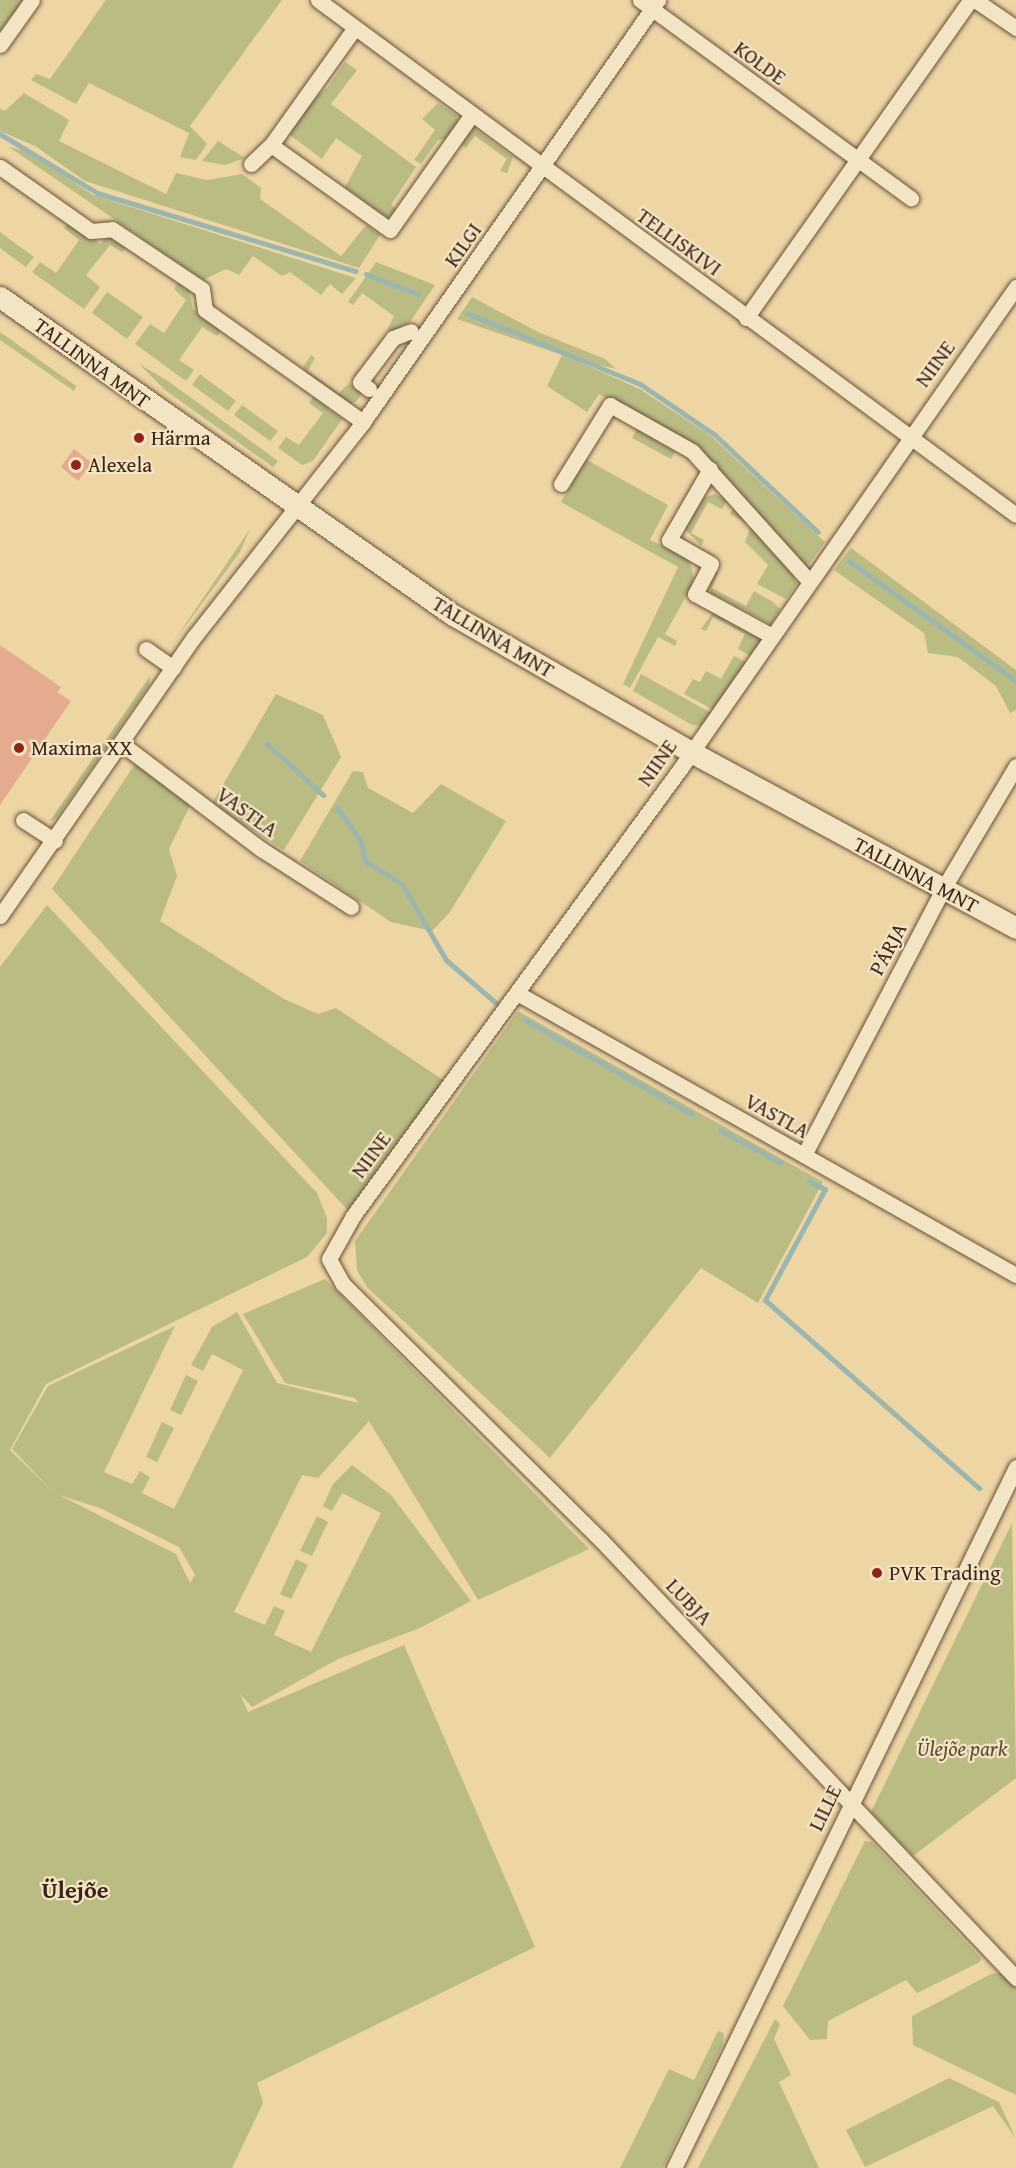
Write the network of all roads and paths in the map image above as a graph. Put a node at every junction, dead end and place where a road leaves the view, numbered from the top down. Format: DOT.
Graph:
graph roads {
  1 [pos="32,0"];
  2 [pos="318,0"];
  3 [pos="970,0"];
  4 [pos="975,0"];
  5 [pos="650,3"];
  6 [pos="335,5"];
  7 [pos="1016,28"];
  8 [pos="354,29"];
  9 [pos="0,45"];
  10 [pos="472,114"];
  11 [pos="271,145"];
  12 [pos="856,159"];
  13 [pos="251,164"];
  14 [pos="0,167"];
  15 [pos="543,168"];
  16 [pos="911,198"];
  17 [pos="1016,287"];
  18 [pos="0,297"];
  19 [pos="746,318"];
  20 [pos="411,331"];
  21 [pos="369,389"];
  22 [pos="363,422"];
  23 [pos="910,436"];
  24 [pos="710,469"];
  25 [pos="561,484"];
  26 [pos="294,508"];
  27 [pos="1016,515"];
  28 [pos="810,582"];
  29 [pos="772,636"];
  30 [pos="146,649"];
  31 [pos="173,668"];
  32 [pos="122,744"];
  33 [pos="691,752"];
  34 [pos="1016,766"];
  35 [pos="23,820"];
  36 [pos="55,841"];
  37 [pos="943,890"];
  38 [pos="351,907"];
  39 [pos="0,916"];
  40 [pos="1016,928"];
  41 [pos="517,993"];
  42 [pos="804,1155"];
  43 [pos="329,1259"];
  44 [pos="1016,1275"];
  45 [pos="1016,1467"];
  46 [pos="850,1803"];
  47 [pos="1016,1978"];
  48 [pos="674,2168"];
  1 -- 9 [label="street"];
  2 -- 6 [label="street, TELLISKIVI"];
  3 -- 12 [label="street"];
  4 -- 7 [label="street"];
  5 -- 12 [label="street, KOLDE"];
  5 -- 15 [label="street, KILGI"];
  6 -- 8 [label="street, TELLISKIVI"];
  8 -- 10 [label="street, TELLISKIVI"];
  8 -- 11 [label="street"];
  10 -- 11 [label="street"];
  10 -- 15 [label="street, TELLISKIVI"];
  11 -- 13 [label="street"];
  12 -- 16 [label="street, KOLDE"];
  12 -- 19 [label="street"];
  14 -- 22 [label="street"];
  15 -- 19 [label="street, TELLISKIVI"];
  15 -- 22 [label="street, KILGI"];
  17 -- 23 [label="street, NIINE"];
  18 -- 26 [label="main road, TALLINNA MNT"];
  19 -- 23 [label="street, TELLISKIVI"];
  20 -- 21 [label="street"];
  22 -- 26 [label="street, KILGI"];
  23 -- 27 [label="street, TELLISKIVI"];
  23 -- 28 [label="street, NIINE"];
  24 -- 25 [label="street"];
  24 -- 28 [label="street"];
  24 -- 29 [label="street"];
  26 -- 31 [label="street"];
  26 -- 33 [label="main road, TALLINNA MNT"];
  28 -- 29 [label="street, NIINE"];
  29 -- 33 [label="street, NIINE"];
  30 -- 31 [label="street"];
  31 -- 32 [label="street"];
  32 -- 36 [label="street"];
  32 -- 38 [label="street, VASTLA"];
  33 -- 37 [label="main road, TALLINNA MNT"];
  33 -- 41 [label="street, NIINE"];
  34 -- 37 [label="street, PÄRJA"];
  35 -- 36 [label="street"];
  36 -- 39 [label="street"];
  37 -- 40 [label="main road, TALLINNA MNT"];
  37 -- 42 [label="street, PÄRJA"];
  41 -- 42 [label="street, VASTLA"];
  41 -- 43 [label="street, NIINE"];
  42 -- 44 [label="street, VASTLA"];
  43 -- 46 [label="street, LUBJA"];
  45 -- 46 [label="street, LILLE"];
  46 -- 47 [label="street, LUBJA"];
  46 -- 48 [label="street, LILLE"];
}
